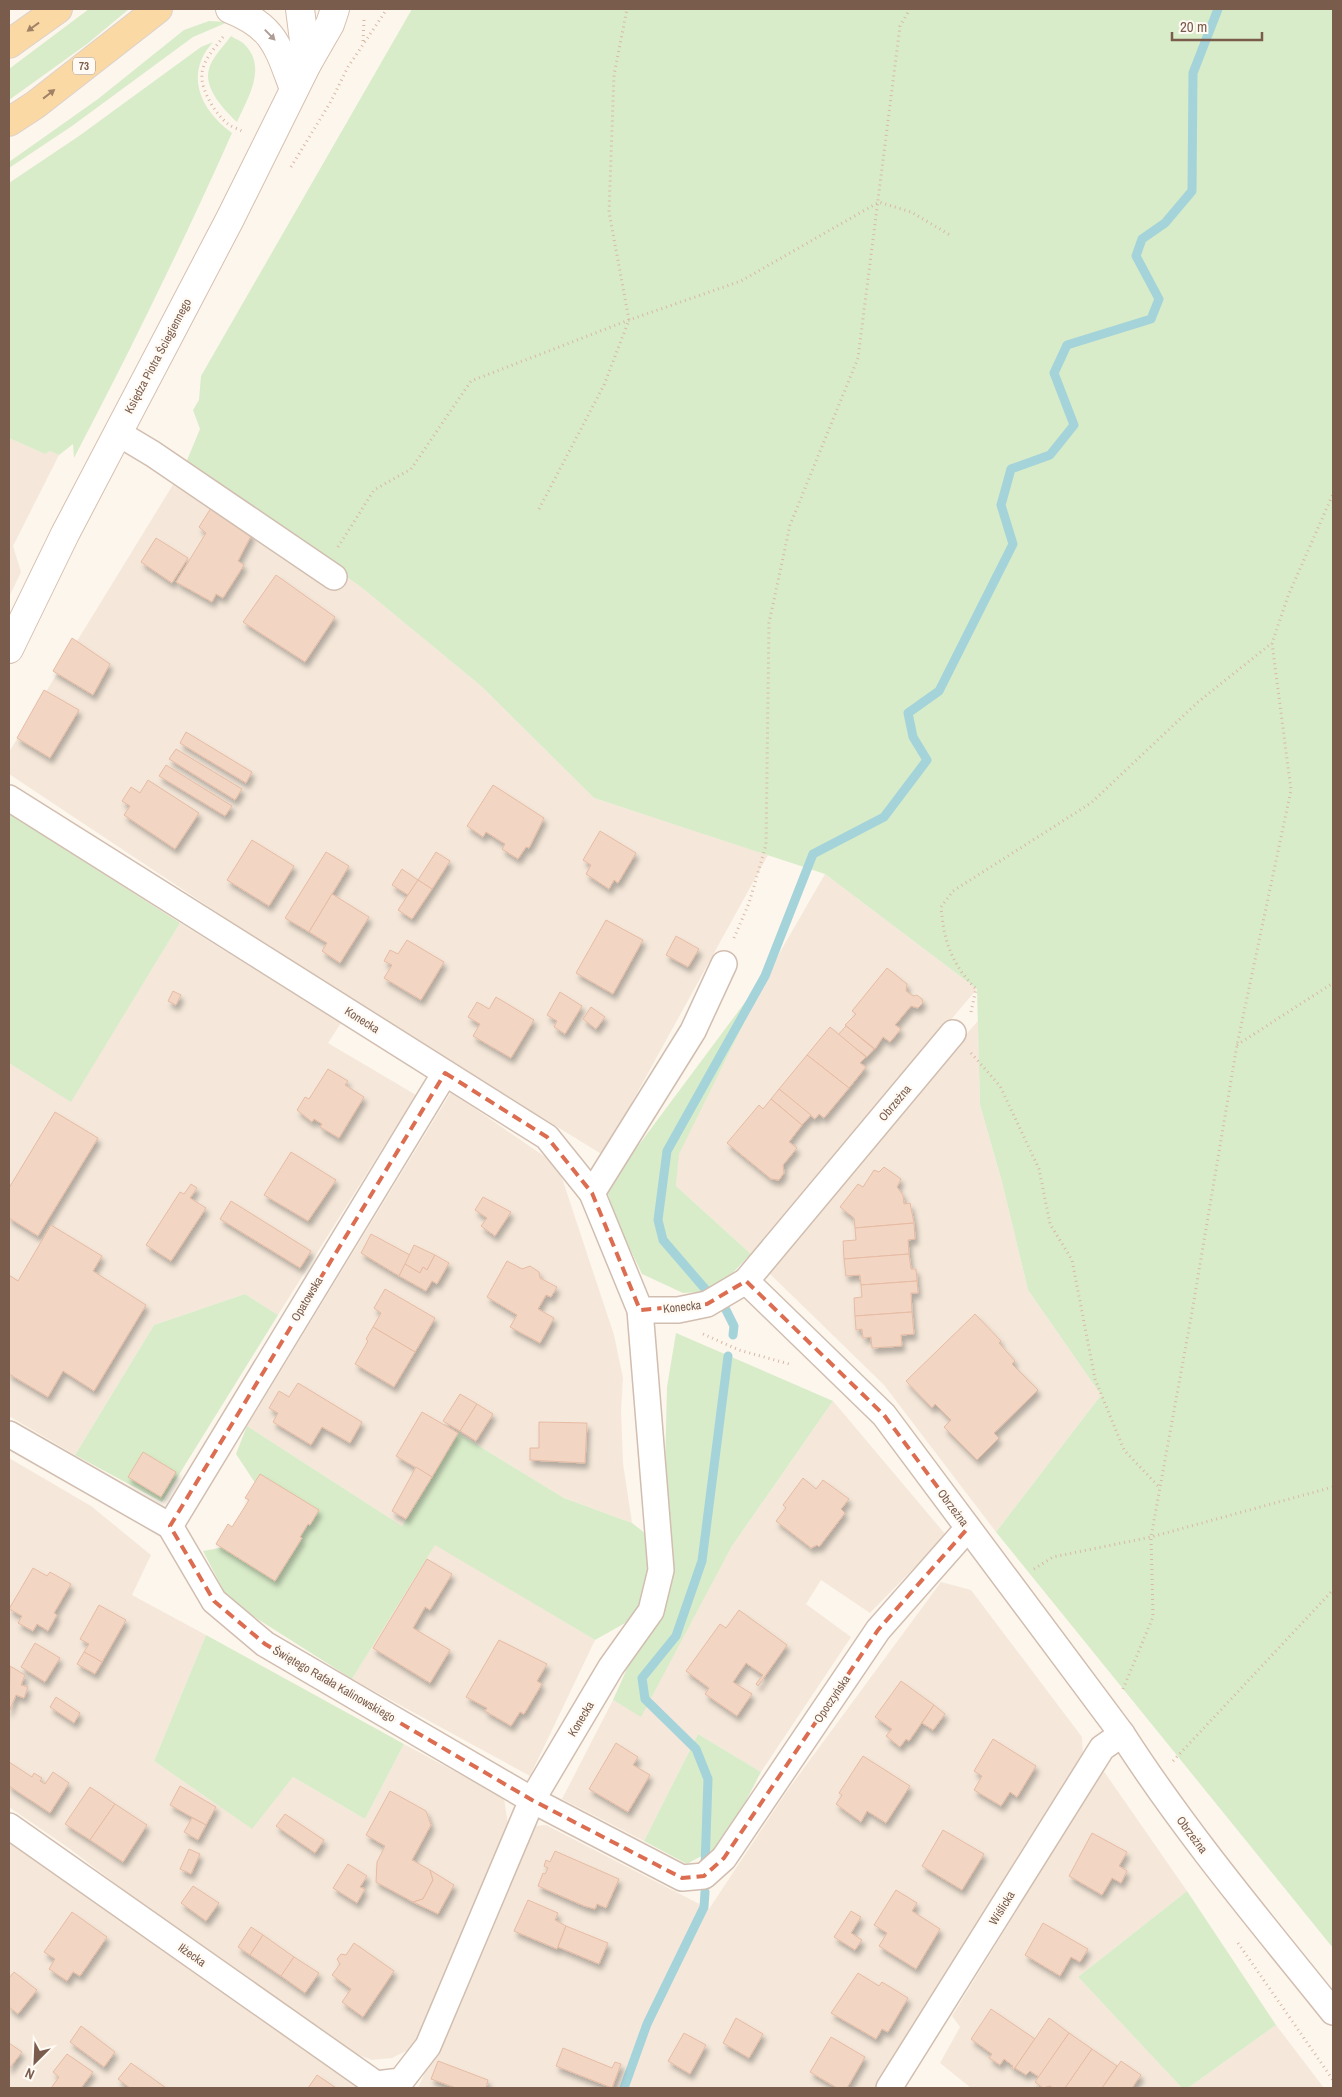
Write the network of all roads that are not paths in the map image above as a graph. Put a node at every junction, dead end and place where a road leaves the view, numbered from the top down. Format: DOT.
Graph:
graph roads {
  1 [pos="58,9"];
  2 [pos="158,9"];
  3 [pos="300,9"];
  4 [pos="335,9"];
  5 [pos="229,20"];
  6 [pos="9,44"];
  7 [pos="307,64"];
  8 [pos="294,89"];
  9 [pos="9,122"];
  10 [pos="118,433"];
  11 [pos="334,577"];
  12 [pos="9,649"];
  13 [pos="9,798"];
  14 [pos="724,964"];
  15 [pos="953,1033"];
  16 [pos="445,1073"];
  17 [pos="592,1193"];
  18 [pos="746,1281"];
  19 [pos="640,1310"];
  20 [pos="9,1434"];
  21 [pos="170,1526"];
  22 [pos="968,1528"];
  23 [pos="1116,1726"];
  24 [pos="532,1800"];
  25 [pos="9,1826"];
  26 [pos="704,1876"];
  27 [pos="1333,2012"];
  28 [pos="376,2084"];
  29 [pos="889,2088"];
  1 -- 6 [label="main road, one-way"];
  9 -- 2 [label="main road, 73, one-way"];
  3 -- 7 [label="street"];
  4 -- 7 [label="street, Księdza Piotra Ściegiennego"];
  5 -- 8 [label="street, one-way"];
  7 -- 8 [label="street, Księdza Piotra Ściegiennego"];
  8 -- 10 [label="street, Księdza Piotra Ściegiennego"];
  10 -- 11 [label="street"];
  10 -- 12 [label="street, Księdza Piotra Ściegiennego"];
  13 -- 16 [label="street, Konecka"];
  14 -- 17 [label="street"];
  15 -- 18 [label="street, Obrzeżna"];
  16 -- 17 [label="street, Konecka"];
  16 -- 21 [label="street, Opatowska"];
  17 -- 19 [label="street, Konecka"];
  18 -- 19 [label="street, Konecka"];
  18 -- 22 [label="street, Obrzeżna"];
  19 -- 24 [label="street, Konecka"];
  20 -- 21 [label="street, Świętego Rafała Kalinowskiego"];
  21 -- 24 [label="street, Świętego Rafała Kalinowskiego"];
  22 -- 23 [label="street, Obrzeżna"];
  22 -- 26 [label="street, Opoczyńska"];
  23 -- 27 [label="street, Obrzeżna"];
  23 -- 29 [label="street, Wiślicka"];
  24 -- 26 [label="street, Świętego Rafała Kalinowskiego"];
  24 -- 28 [label="street, Konecka"];
  25 -- 28 [label="street, Iłżecka"];
}
